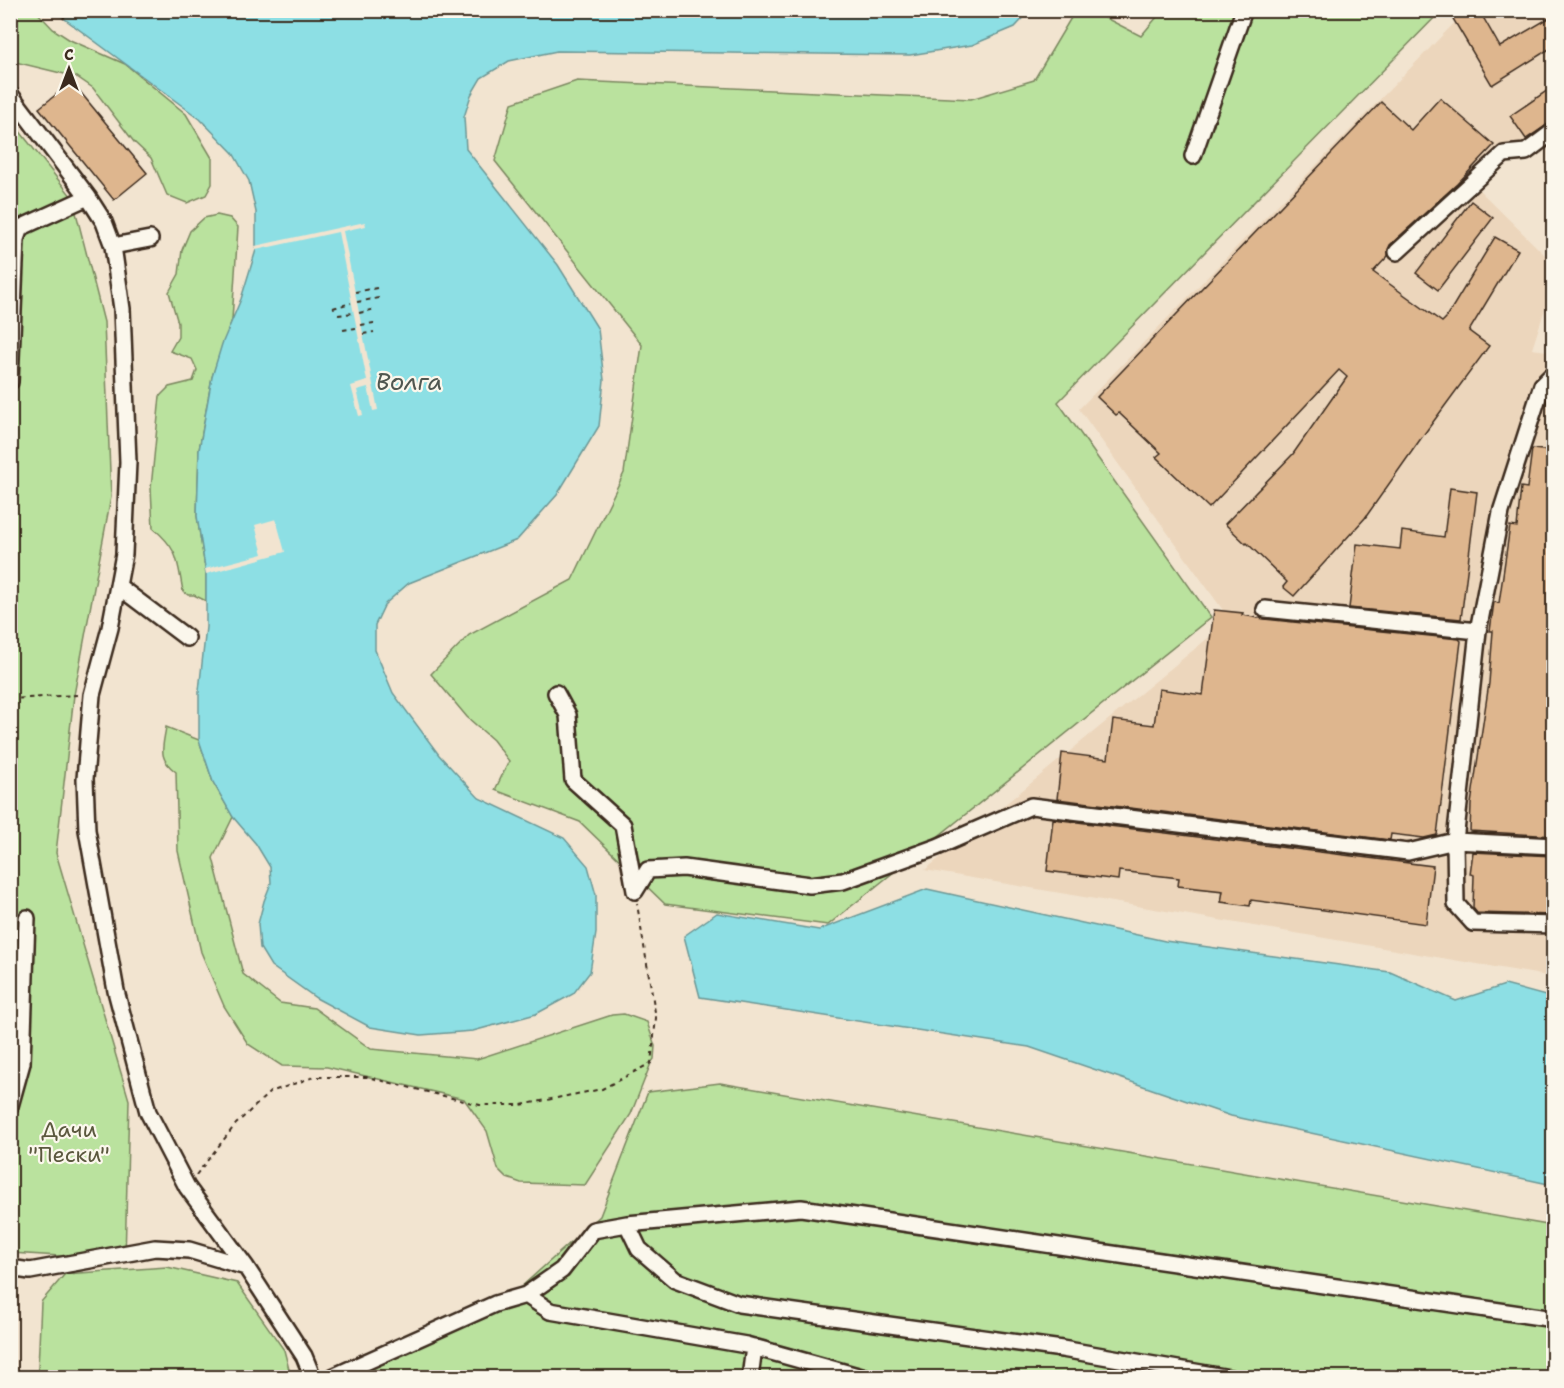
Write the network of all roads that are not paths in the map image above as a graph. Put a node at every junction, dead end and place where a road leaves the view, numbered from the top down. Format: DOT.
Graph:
graph roads {
  1 [pos="1244,10"];
  2 [pos="10,94"];
  3 [pos="1554,131"];
  4 [pos="1193,156"];
  5 [pos="88,196"];
  6 [pos="150,239"];
  7 [pos="113,246"];
  8 [pos="1397,252"];
  9 [pos="1554,373"];
  10 [pos="10,382"];
  11 [pos="118,586"];
  12 [pos="1265,609"];
  13 [pos="1478,631"];
  14 [pos="187,638"];
  15 [pos="556,693"];
  16 [pos="1455,841"];
  17 [pos="1554,846"];
  18 [pos="27,918"];
  19 [pos="1554,925"];
  20 [pos="10,1106"];
  21 [pos="627,1224"];
  22 [pos="246,1267"];
  23 [pos="10,1268"];
  24 [pos="526,1295"];
  25 [pos="1554,1320"];
  26 [pos="754,1347"];
  27 [pos="313,1377"];
  28 [pos="330,1377"];
  29 [pos="750,1377"];
  30 [pos="866,1377"];
  31 [pos="1230,1377"];
  1 -- 4 [label="street"];
  2 -- 5 [label="street"];
  3 -- 8 [label="street"];
  5 -- 7 [label="street"];
  5 -- 10 [label="street"];
  6 -- 7 [label="street"];
  7 -- 11 [label="street"];
  9 -- 13 [label="street"];
  11 -- 14 [label="street"];
  11 -- 22 [label="street"];
  12 -- 13 [label="street"];
  13 -- 16 [label="street"];
  15 -- 16 [label="street"];
  16 -- 17 [label="street"];
  16 -- 19 [label="street"];
  18 -- 20 [label="street"];
  21 -- 24 [label="street"];
  21 -- 25 [label="street"];
  21 -- 31 [label="street"];
  22 -- 23 [label="street"];
  22 -- 27 [label="street"];
  24 -- 26 [label="street"];
  24 -- 28 [label="street"];
  26 -- 29 [label="street"];
  26 -- 30 [label="street"];
}
